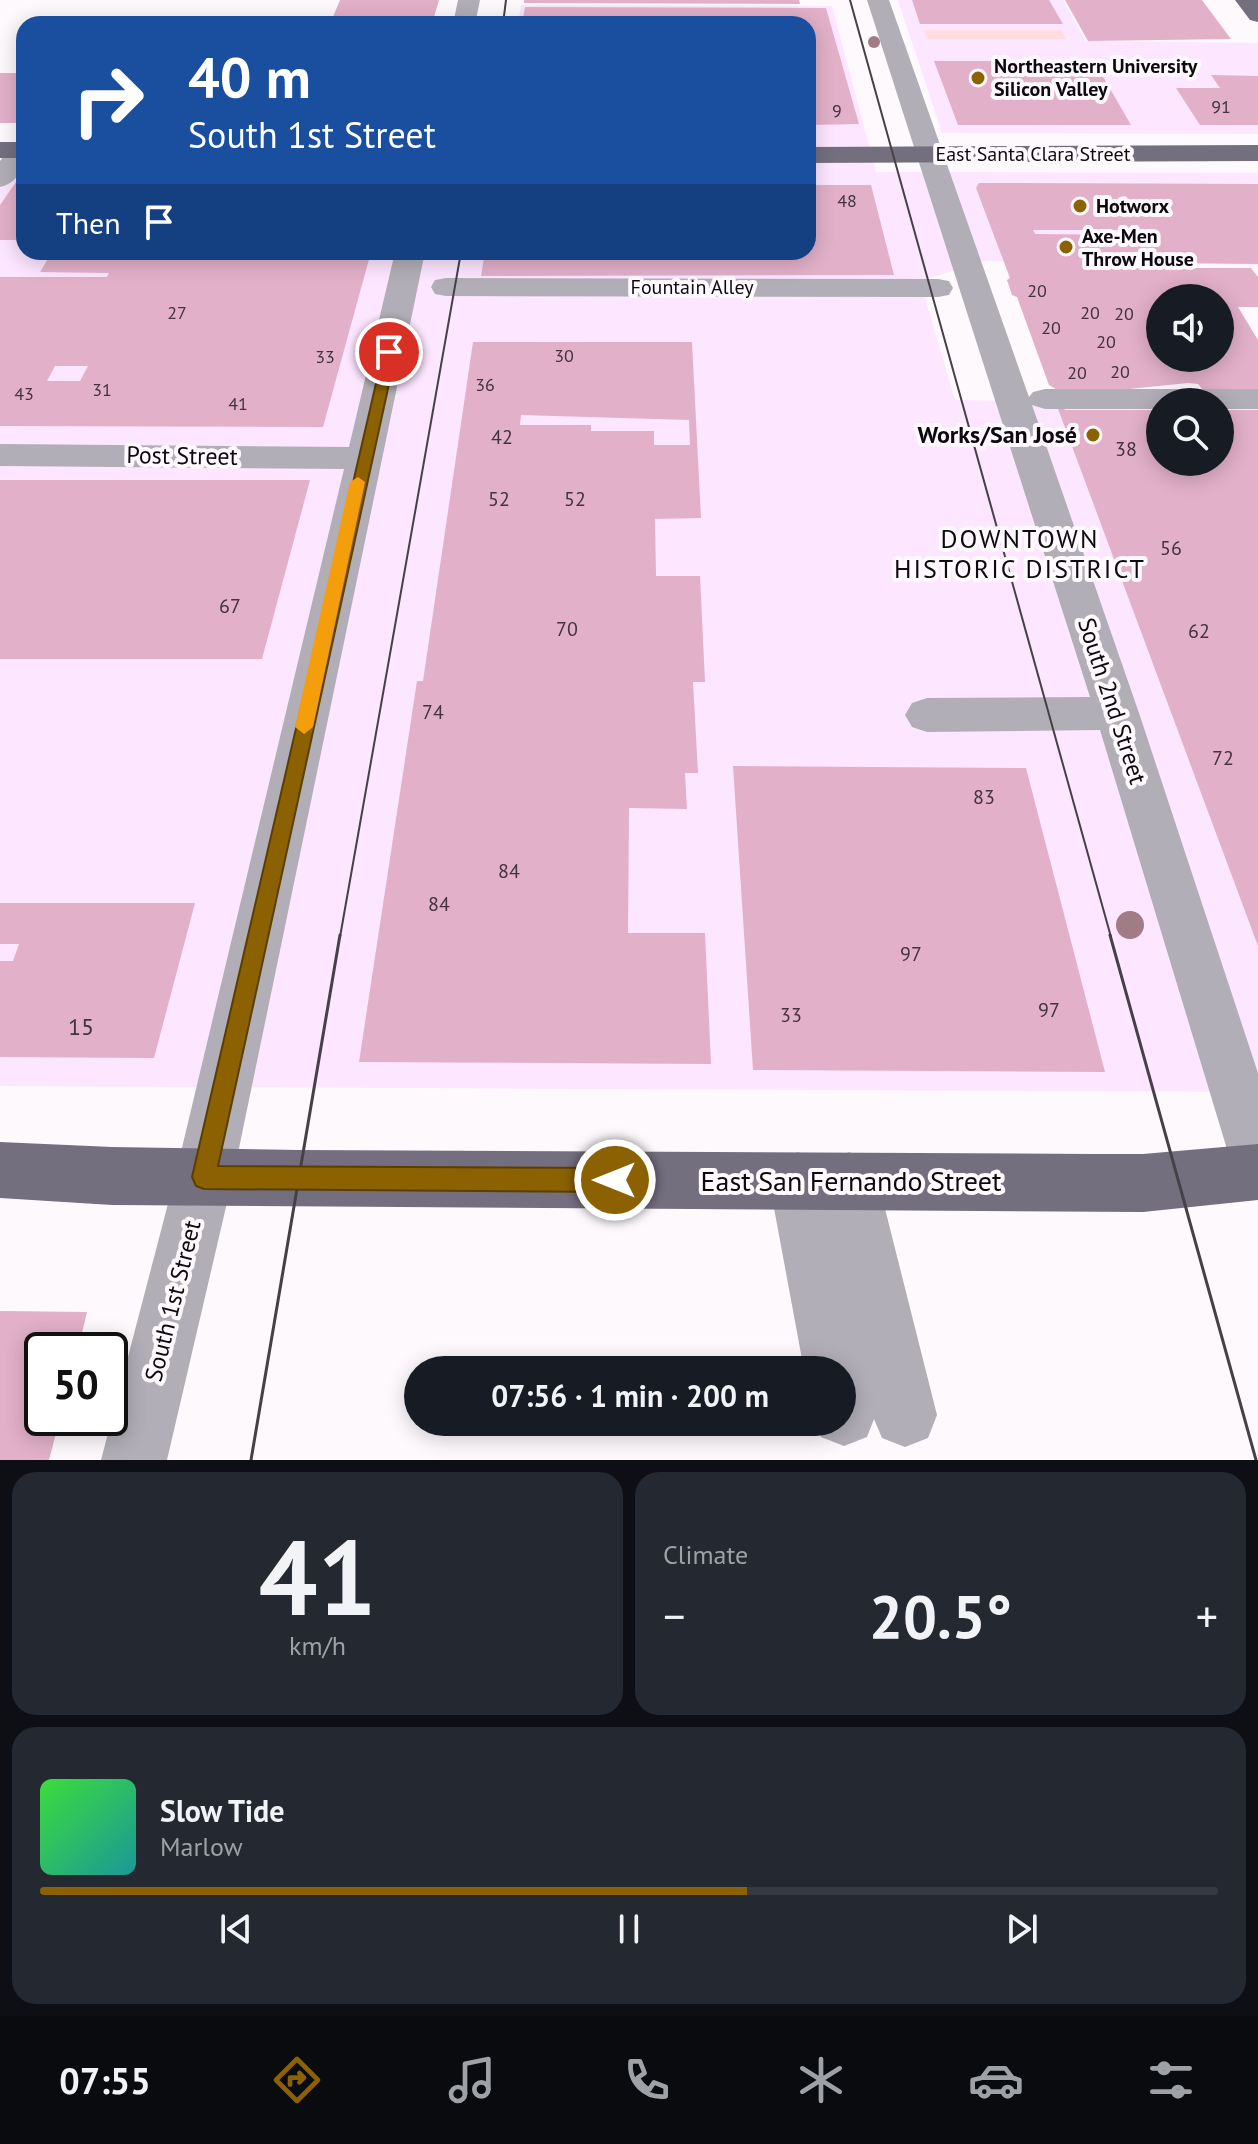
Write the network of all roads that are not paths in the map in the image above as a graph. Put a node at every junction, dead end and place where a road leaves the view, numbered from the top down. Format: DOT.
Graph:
graph roads {
  1 [pos="878,0"];
  2 [pos="1246,0"];
  3 [pos="1258,15"];
  4 [pos="15,150"];
  5 [pos="1258,153"];
  6 [pos="932,154"];
  7 [pos="816,155"];
  8 [pos="0,179"];
  9 [pos="408,260"];
  10 [pos="446,287"];
  11 [pos="938,288"];
  12 [pos="1045,399"];
  13 [pos="1258,399"];
  14 [pos="0,455"];
  15 [pos="363,458"];
  16 [pos="1117,713"];
  17 [pos="927,715"];
  18 [pos="1258,1159"];
  19 [pos="0,1170"];
  20 [pos="1258,1172"];
  21 [pos="204,1177"];
  22 [pos="824,1181"];
  23 [pos="837,1356"];
  24 [pos="905,1415"];
  25 [pos="134,1460"];
  1 -- 6 [label="street, South 2nd Street"];
  2 -- 3 [label="main road"];
  4 -- 8 [label="street"];
  5 -- 6 [label="main road, East Santa Clara Street"];
  6 -- 7 [label="main road, East Santa Clara Street"];
  6 -- 16 [label="street, South 2nd Street"];
  9 -- 15 [label="street, South 1st Street"];
  10 -- 11 [label="street, Fountain Alley"];
  12 -- 13 [label="street"];
  14 -- 15 [label="street, Post Street"];
  15 -- 21 [label="street, South 1st Street"];
  16 -- 17 [label="street"];
  16 -- 18 [label="street, South 2nd Street"];
  19 -- 21 [label="main road, East San Fernando Street"];
  20 -- 22 [label="main road, East San Fernando Street"];
  21 -- 22 [label="main road, East San Fernando Street"];
  21 -- 25 [label="street, South 1st Street"];
  22 -- 23 [label="street"];
  22 -- 24 [label="street"];
}
